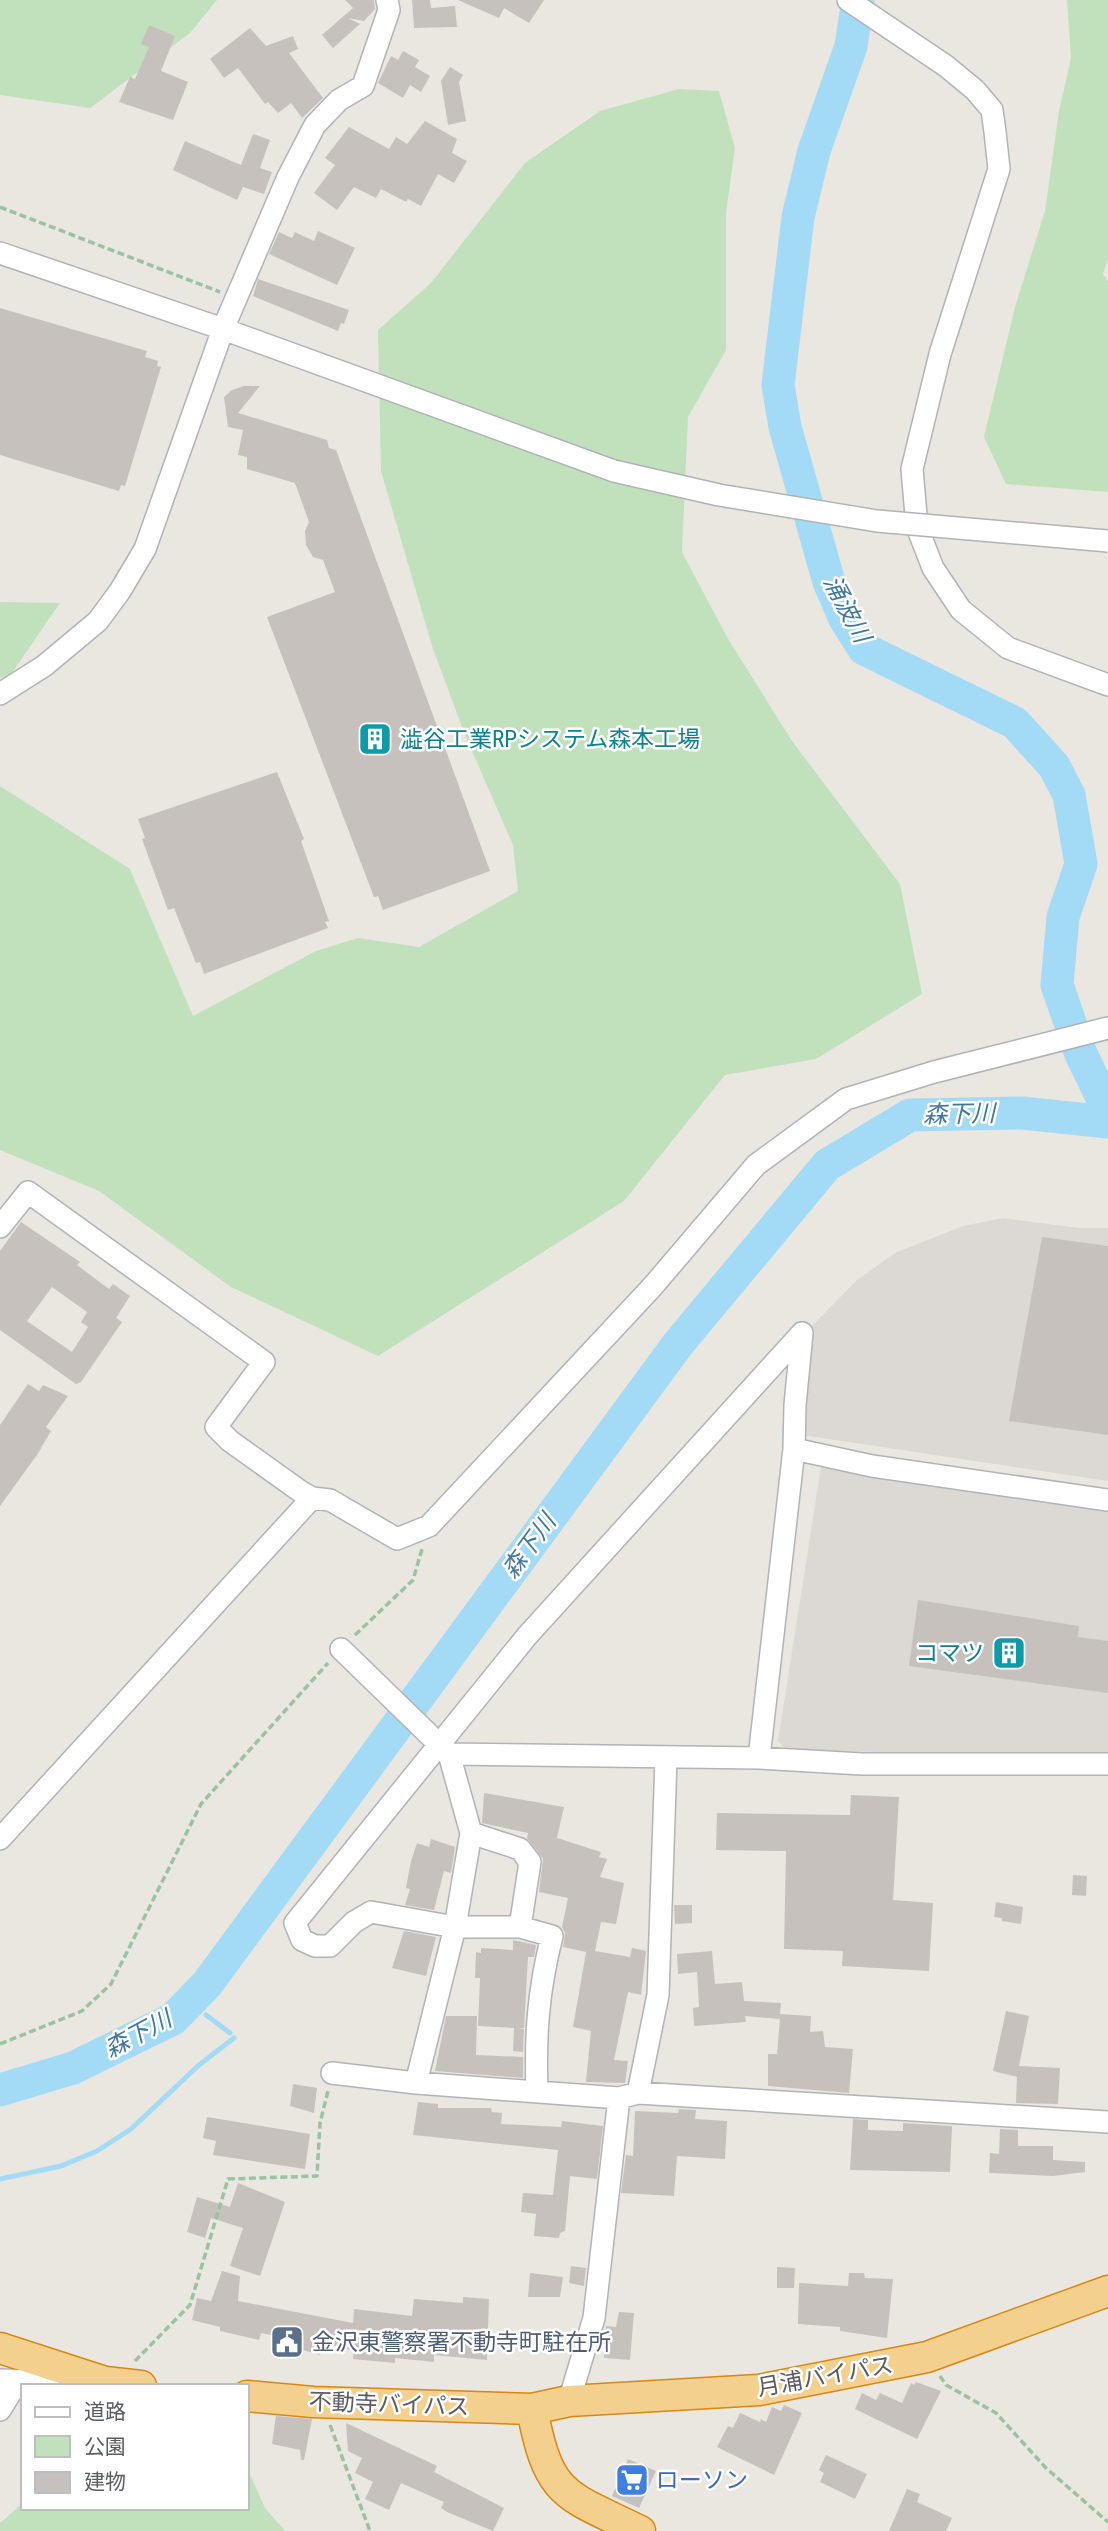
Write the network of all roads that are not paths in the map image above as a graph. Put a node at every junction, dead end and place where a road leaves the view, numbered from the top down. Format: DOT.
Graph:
graph roads {
  1 [pos="387,0"];
  2 [pos="848,0"];
  3 [pos="0,253"];
  4 [pos="223,329"];
  5 [pos="1108,541"];
  6 [pos="1108,685"];
  7 [pos="0,694"];
  8 [pos="1108,1028"];
  9 [pos="0,1227"];
  10 [pos="794,1449"];
  11 [pos="312,1498"];
  12 [pos="1108,1500"];
  13 [pos="345,1653"];
  14 [pos="440,1744"];
  15 [pos="759,1758"];
  16 [pos="666,1759"];
  17 [pos="1108,1764"];
  18 [pos="471,1833"];
  19 [pos="0,1839"];
  20 [pos="454,1927"];
  21 [pos="520,1927"];
  22 [pos="332,2073"];
  23 [pos="416,2083"];
  24 [pos="537,2092"];
  25 [pos="629,2096"];
  26 [pos="1108,2122"];
  27 [pos="1108,2291"];
  28 [pos="0,2348"];
  29 [pos="9,2380"];
  30 [pos="105,2382"];
  31 [pos="123,2384"];
  32 [pos="248,2396"];
  33 [pos="569,2401"];
  34 [pos="532,2409"];
  35 [pos="0,2410"];
  36 [pos="640,2531"];
  1 -- 4 [label="street"];
  2 -- 6 [label="street"];
  3 -- 4 [label="street"];
  4 -- 5 [label="street, bridge"];
  4 -- 7 [label="street"];
  8 -- 11 [label="street"];
  9 -- 11 [label="street"];
  10 -- 12 [label="street"];
  10 -- 14 [label="street"];
  10 -- 15 [label="street"];
  11 -- 19 [label="street"];
  13 -- 14 [label="street"];
  14 -- 16 [label="street"];
  14 -- 18 [label="street"];
  14 -- 20 [label="street"];
  15 -- 16 [label="street"];
  15 -- 17 [label="street"];
  16 -- 25 [label="street"];
  18 -- 20 [label="street"];
  18 -- 21 [label="street"];
  20 -- 21 [label="street"];
  20 -- 23 [label="street"];
  21 -- 24 [label="street"];
  22 -- 23 [label="street"];
  23 -- 24 [label="street"];
  24 -- 25 [label="street"];
  25 -- 26 [label="street"];
  25 -- 33 [label="street"];
  27 -- 33 [label="highway, 月浦バイパス"];
  28 -- 30 [label="highway"];
  29 -- 30 [label="street"];
  29 -- 35 [label="street"];
  30 -- 31 [label="highway"];
  32 -- 34 [label="highway, 不動寺バイパス"];
  33 -- 34 [label="highway, 月浦バイパス"];
  34 -- 36 [label="highway"];
}
